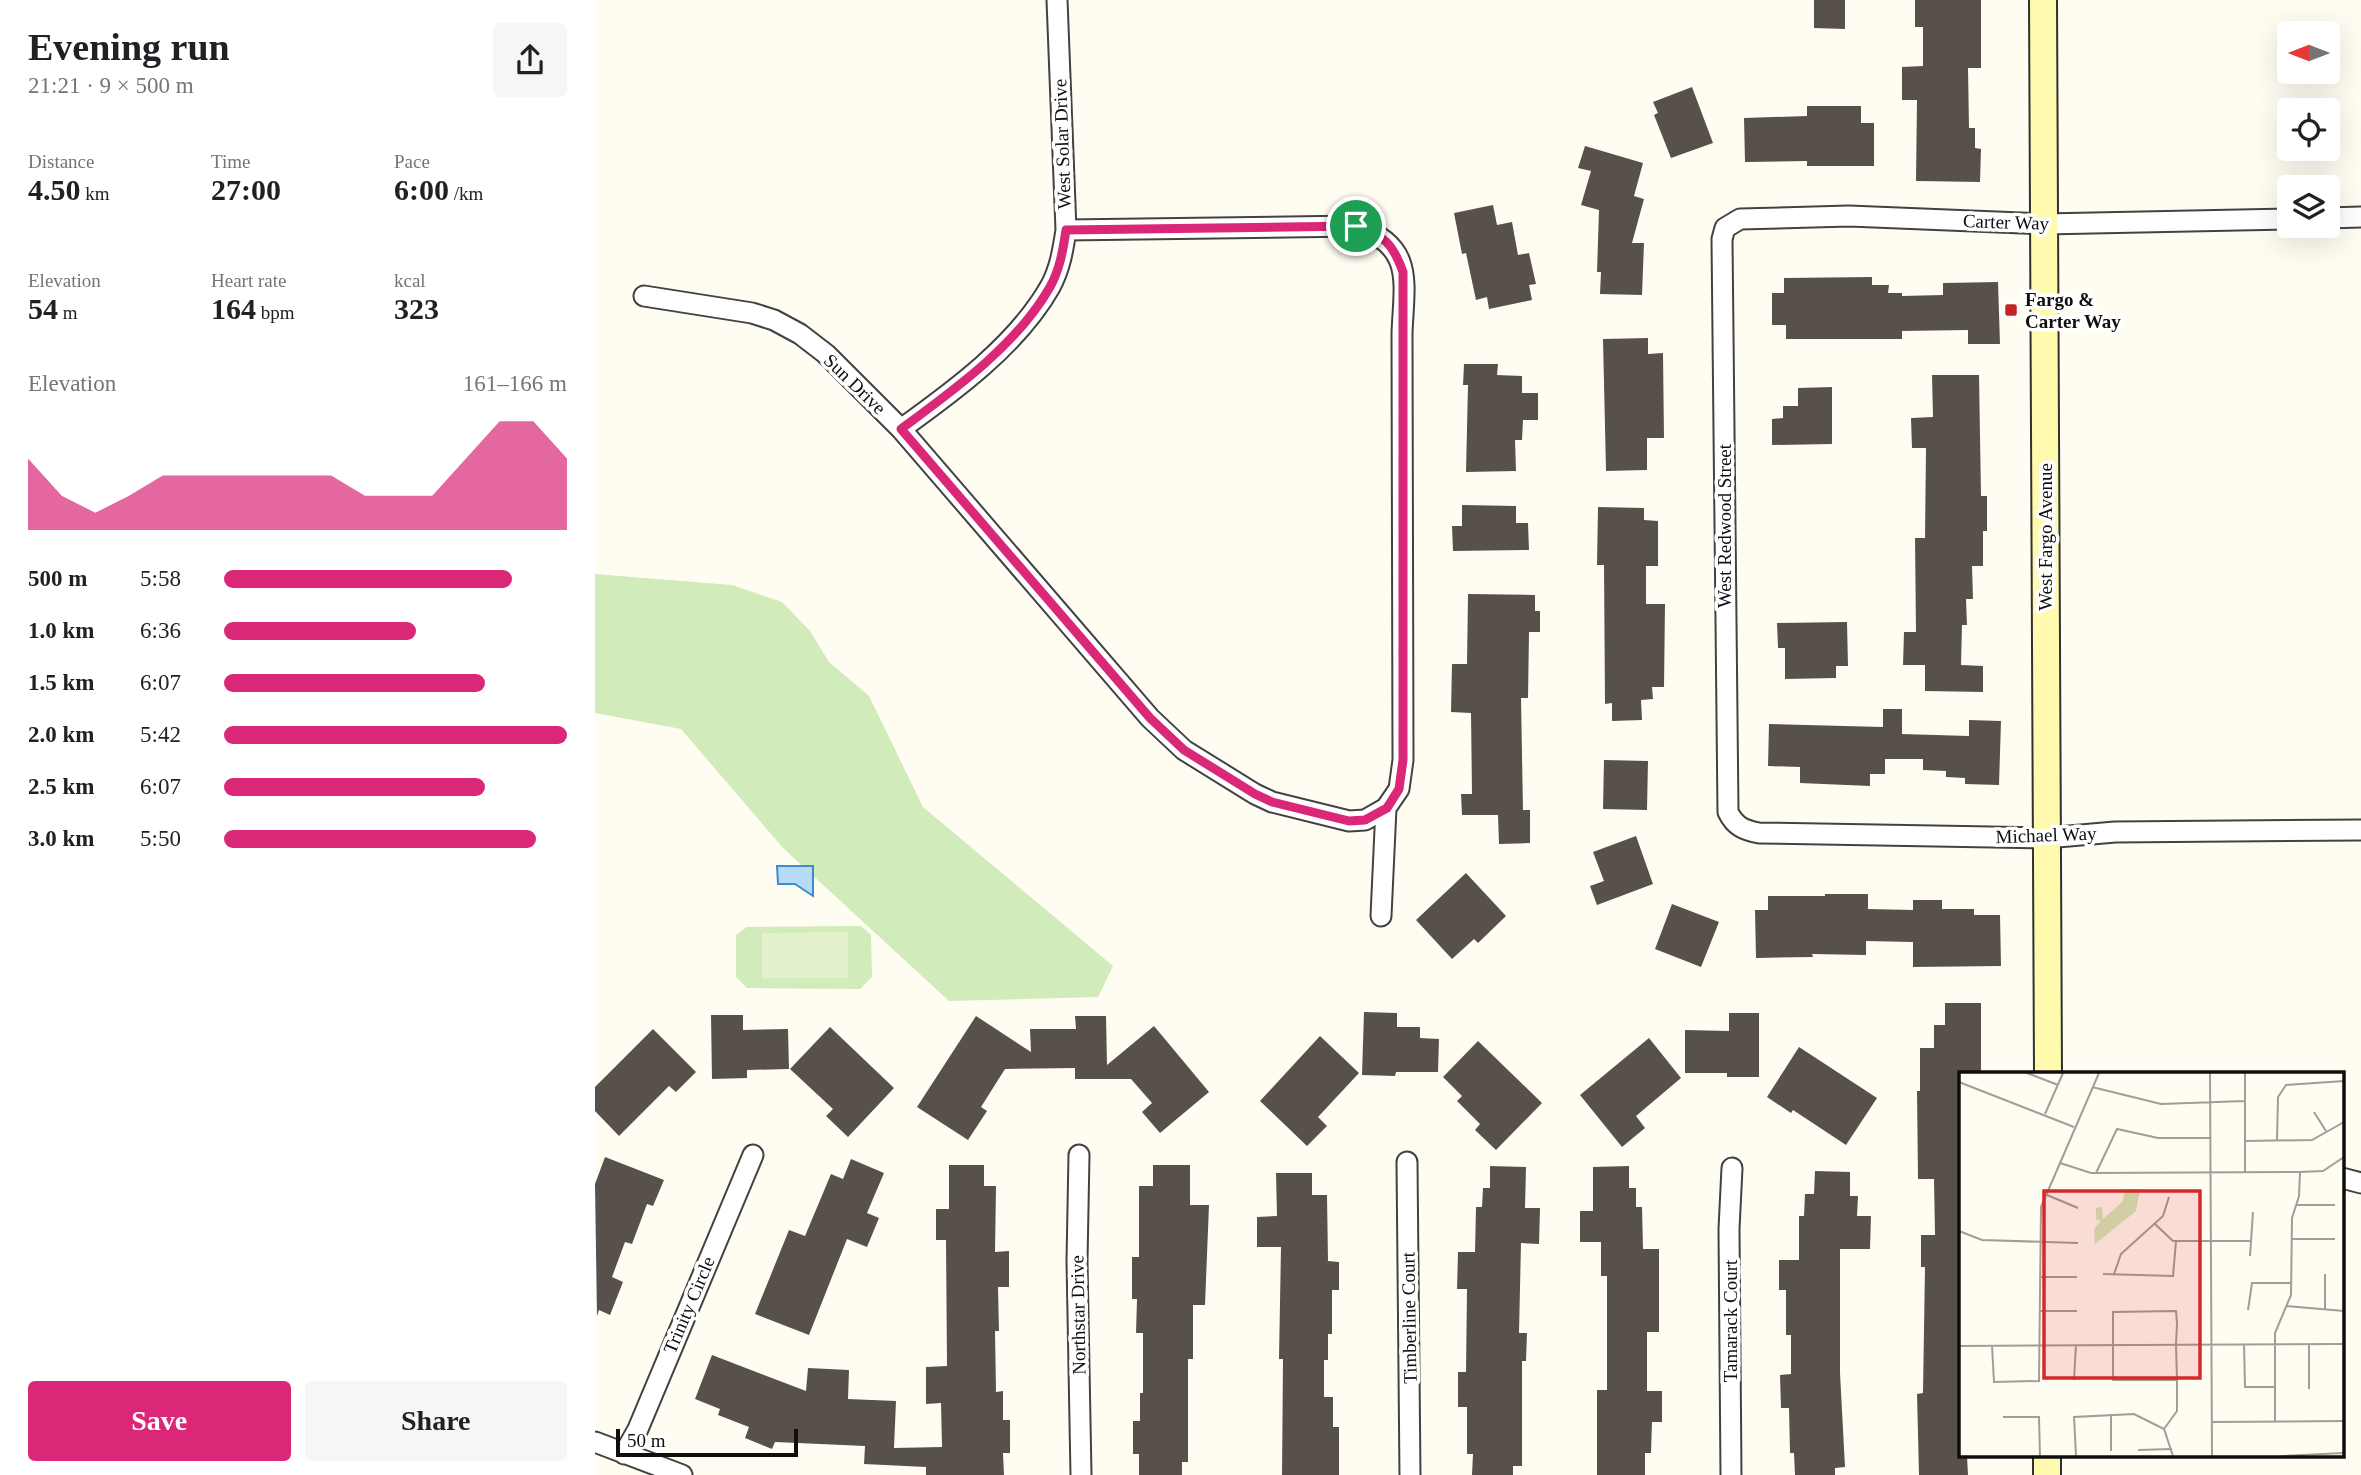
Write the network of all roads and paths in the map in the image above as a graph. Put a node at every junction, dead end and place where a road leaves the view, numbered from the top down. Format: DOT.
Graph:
graph roads {
  1 [pos="1057,0"];
  2 [pos="2043,0"];
  3 [pos="2361,217"];
  4 [pos="2340,218"];
  5 [pos="2277,219"];
  6 [pos="2044,224"];
  7 [pos="1725,228"];
  8 [pos="1066,230"];
  9 [pos="645,296"];
  10 [pos="901,429"];
  11 [pos="1387,808"];
  12 [pos="1734,823"];
  13 [pos="2361,830"];
  14 [pos="2046,838"];
  15 [pos="1381,916"];
  16 [pos="2048,1072"];
  17 [pos="753,1155"];
  18 [pos="1079,1155"];
  19 [pos="1407,1162"];
  20 [pos="1731,1167"];
  21 [pos="2343,1178"];
  22 [pos="2361,1183"];
  23 [pos="595,1442"];
  24 [pos="624,1454"];
  25 [pos="682,1475"];
  26 [pos="1081,1475"];
  27 [pos="1410,1475"];
  28 [pos="1731,1475"];
  1 -- 8 [label="street, West Solar Drive"];
  2 -- 6 [label="main road, West Fargo Avenue"];
  3 -- 4 [label="street"];
  5 -- 6 [label="street, Carter Way"];
  6 -- 7 [label="street, Carter Way"];
  6 -- 14 [label="main road, West Fargo Avenue"];
  7 -- 12 [label="street, West Redwood Street"];
  8 -- 10 [label="street, West Solar Drive"];
  8 -- 11 [label="street"];
  9 -- 10 [label="street, Sun Drive"];
  10 -- 11 [label="street, Sun Drive"];
  11 -- 15 [label="street"];
  12 -- 14 [label="street, Michael Way"];
  13 -- 14 [label="street, Michael Way"];
  14 -- 16 [label="main road, West Fargo Avenue"];
  17 -- 24 [label="street, Trinity Circle"];
  18 -- 26 [label="street, Northstar Drive"];
  19 -- 27 [label="street, Timberline Court"];
  20 -- 28 [label="street, Tamarack Court"];
  21 -- 22 [label="street"];
  23 -- 24 [label="street"];
  24 -- 25 [label="street"];
}
